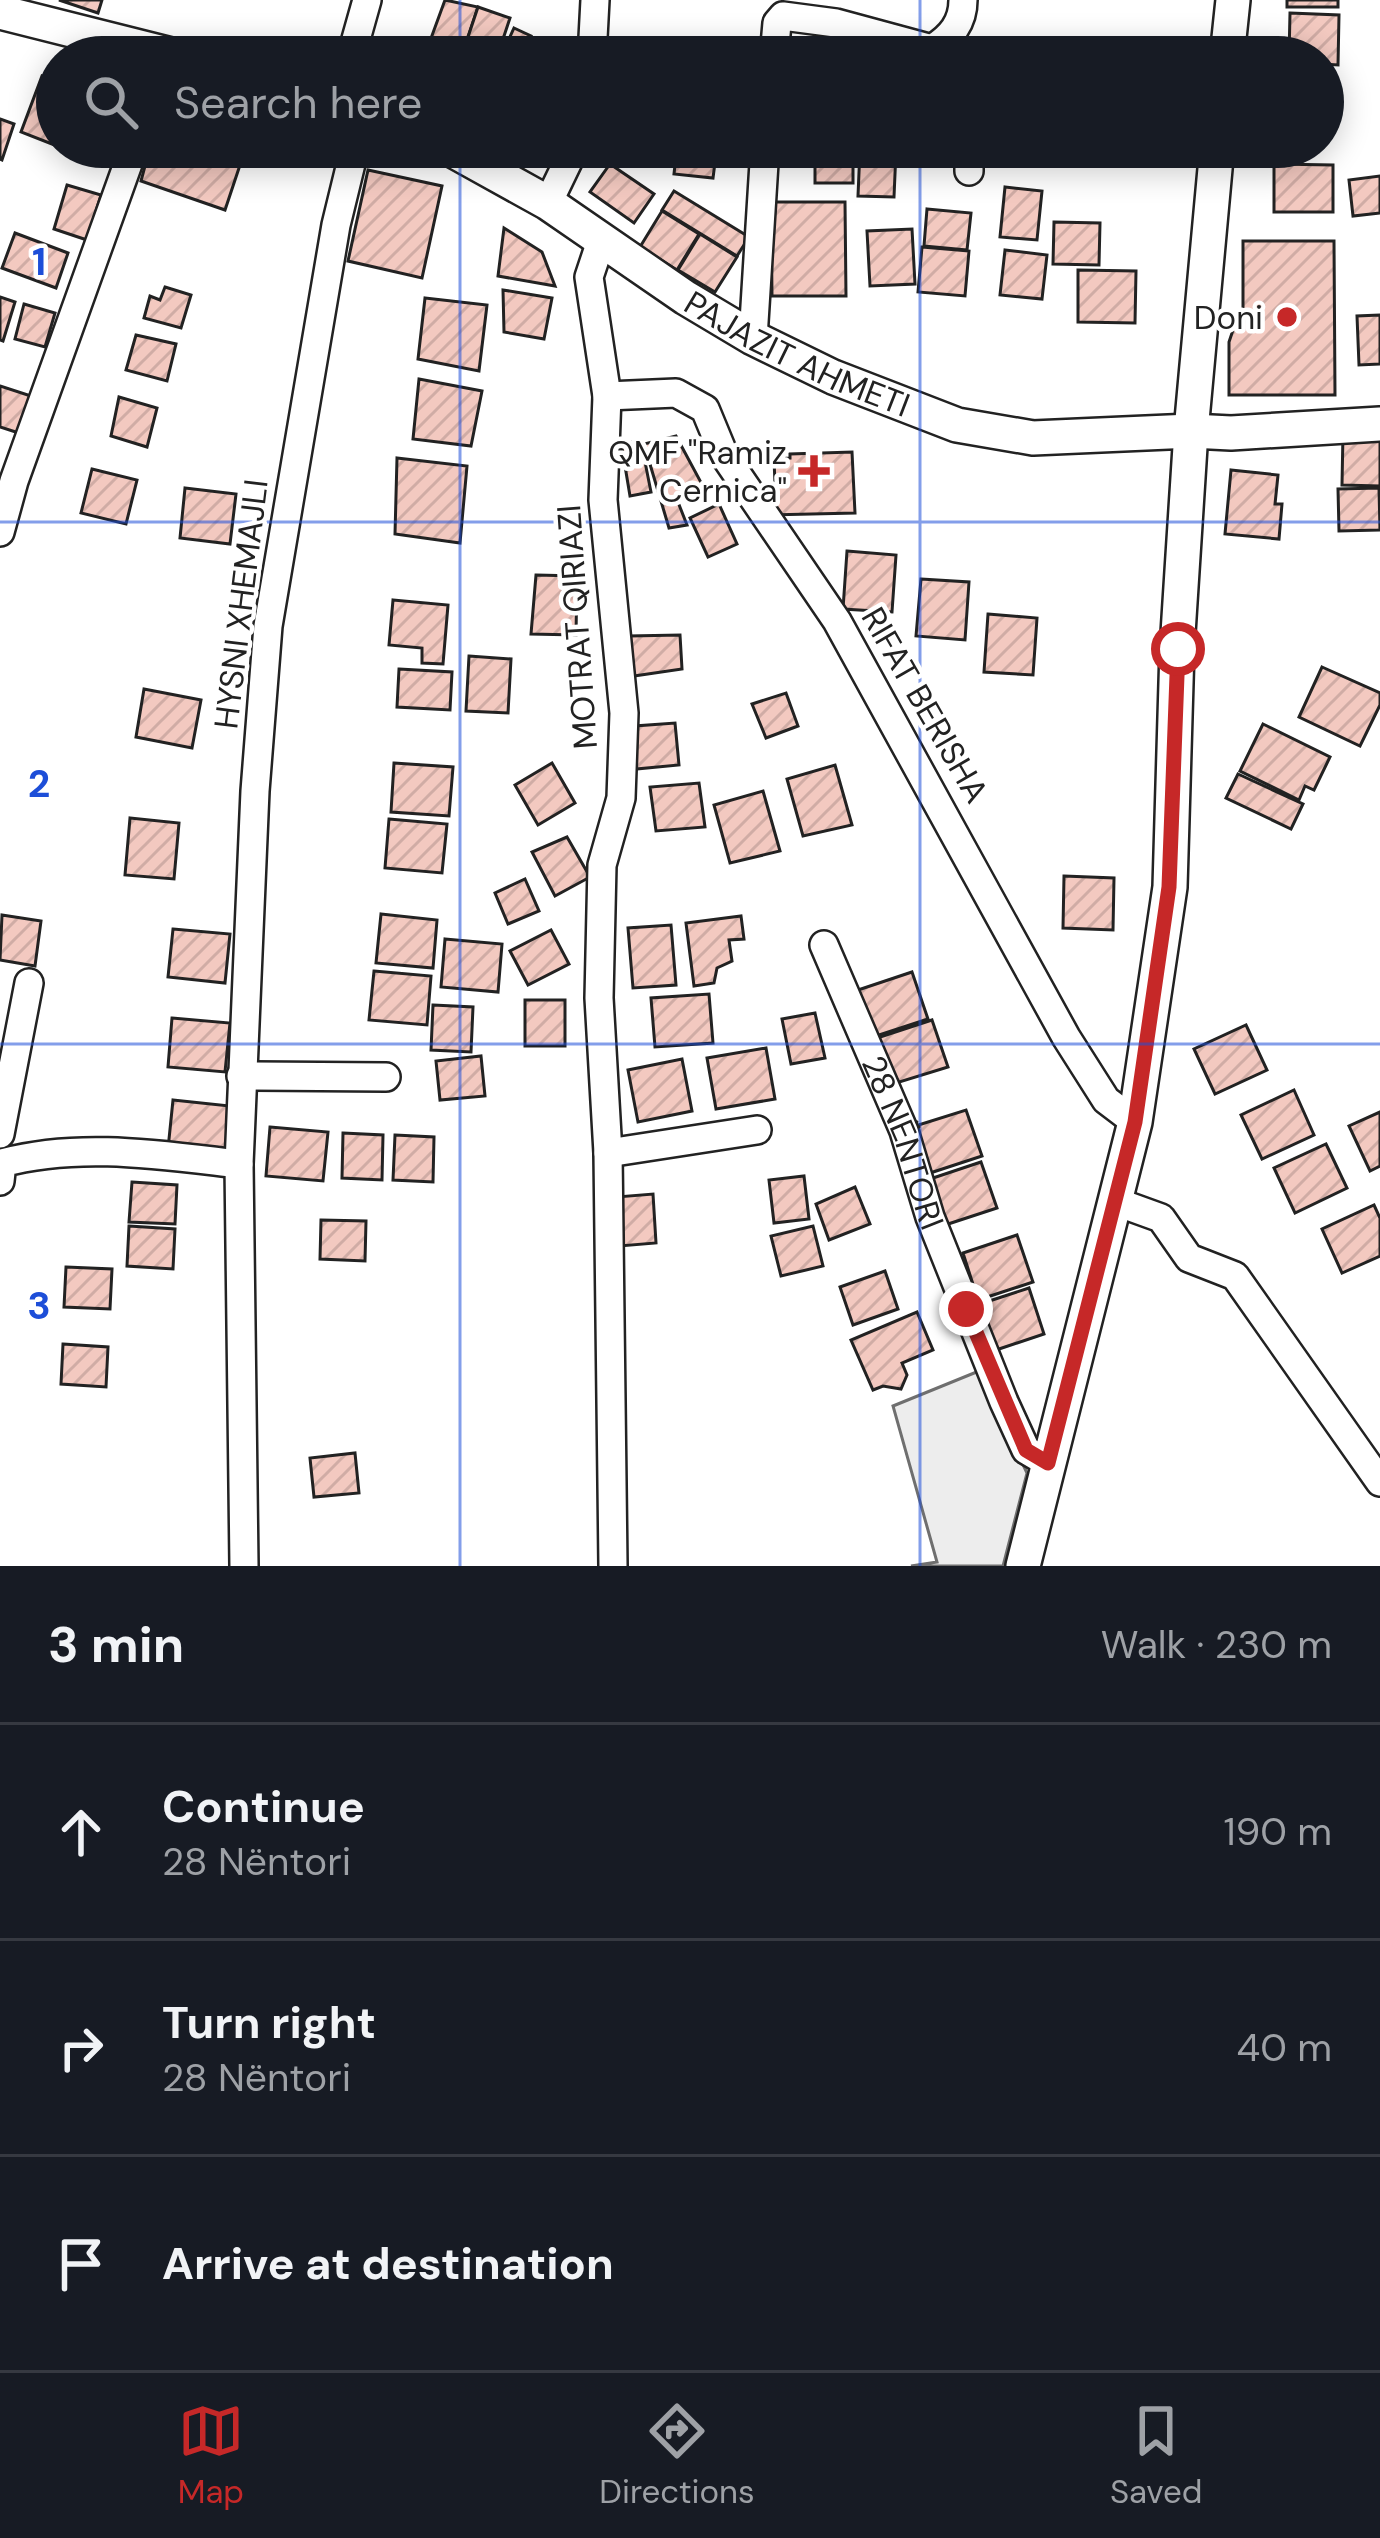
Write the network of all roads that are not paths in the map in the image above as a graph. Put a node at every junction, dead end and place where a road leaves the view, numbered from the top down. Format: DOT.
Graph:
graph roads {
  1 [pos="367,0"];
  2 [pos="595,0"];
  3 [pos="963,0"];
  4 [pos="1233,0"];
  5 [pos="0,5"];
  6 [pos="103,36"];
  7 [pos="357,36"];
  8 [pos="593,36"];
  9 [pos="776,36"];
  10 [pos="884,36"];
  11 [pos="957,36"];
  12 [pos="1229,36"];
  13 [pos="126,168"];
  14 [pos="350,168"];
  15 [pos="485,168"];
  16 [pos="564,168"];
  17 [pos="764,168"];
  18 [pos="1214,168"];
  19 [pos="548,203"];
  20 [pos="601,241"];
  21 [pos="753,338"];
  22 [pos="607,396"];
  23 [pos="1380,424"];
  24 [pos="1191,431"];
  25 [pos="0,532"];
  26 [pos="824,945"];
  27 [pos="29,983"];
  28 [pos="241,1076"];
  29 [pos="386,1077"];
  30 [pos="1135,1122"];
  31 [pos="757,1130"];
  32 [pos="0,1134"];
  33 [pos="608,1153"];
  34 [pos="238,1164"];
  35 [pos="1,1165"];
  36 [pos="1114,1201"];
  37 [pos="1380,1426"];
  38 [pos="1352,1438"];
  39 [pos="1048,1463"];
  40 [pos="1380,1482"];
  41 [pos="244,1566"];
  42 [pos="613,1566"];
  43 [pos="1023,1566"];
  1 -- 7 [label="street"];
  2 -- 8 [label="street"];
  3 -- 11 [label="street"];
  4 -- 12 [label="street"];
  5 -- 6 [label="street"];
  9 -- 10 [label="street"];
  13 -- 25 [label="street"];
  14 -- 28 [label="street, HYSNI XHEMAJLI"];
  15 -- 19 [label="street, PAJAZIT AHMETI"];
  16 -- 19 [label="street"];
  17 -- 21 [label="street"];
  18 -- 24 [label="street"];
  19 -- 20 [label="street, PAJAZIT AHMETI"];
  20 -- 21 [label="street, PAJAZIT AHMETI"];
  20 -- 22 [label="street, MOTRAT QIRIAZI"];
  21 -- 24 [label="street, PAJAZIT AHMETI"];
  22 -- 30 [label="street, RIFAT BERISHA"];
  22 -- 33 [label="street, MOTRAT QIRIAZI"];
  23 -- 24 [label="street, PAJAZIT AHMETI"];
  24 -- 30 [label="street"];
  26 -- 39 [label="street, 28 NËNTORI"];
  27 -- 32 [label="street"];
  28 -- 29 [label="street"];
  28 -- 34 [label="street, HYSNI XHEMAJLI"];
  30 -- 36 [label="street"];
  31 -- 33 [label="street"];
  33 -- 42 [label="street, MOTRAT QIRIAZI"];
  34 -- 35 [label="street"];
  34 -- 41 [label="street, HYSNI XHEMAJLI"];
  36 -- 38 [label="street"];
  36 -- 39 [label="street"];
  37 -- 38 [label="street"];
  38 -- 40 [label="street"];
  39 -- 43 [label="street"];
}
